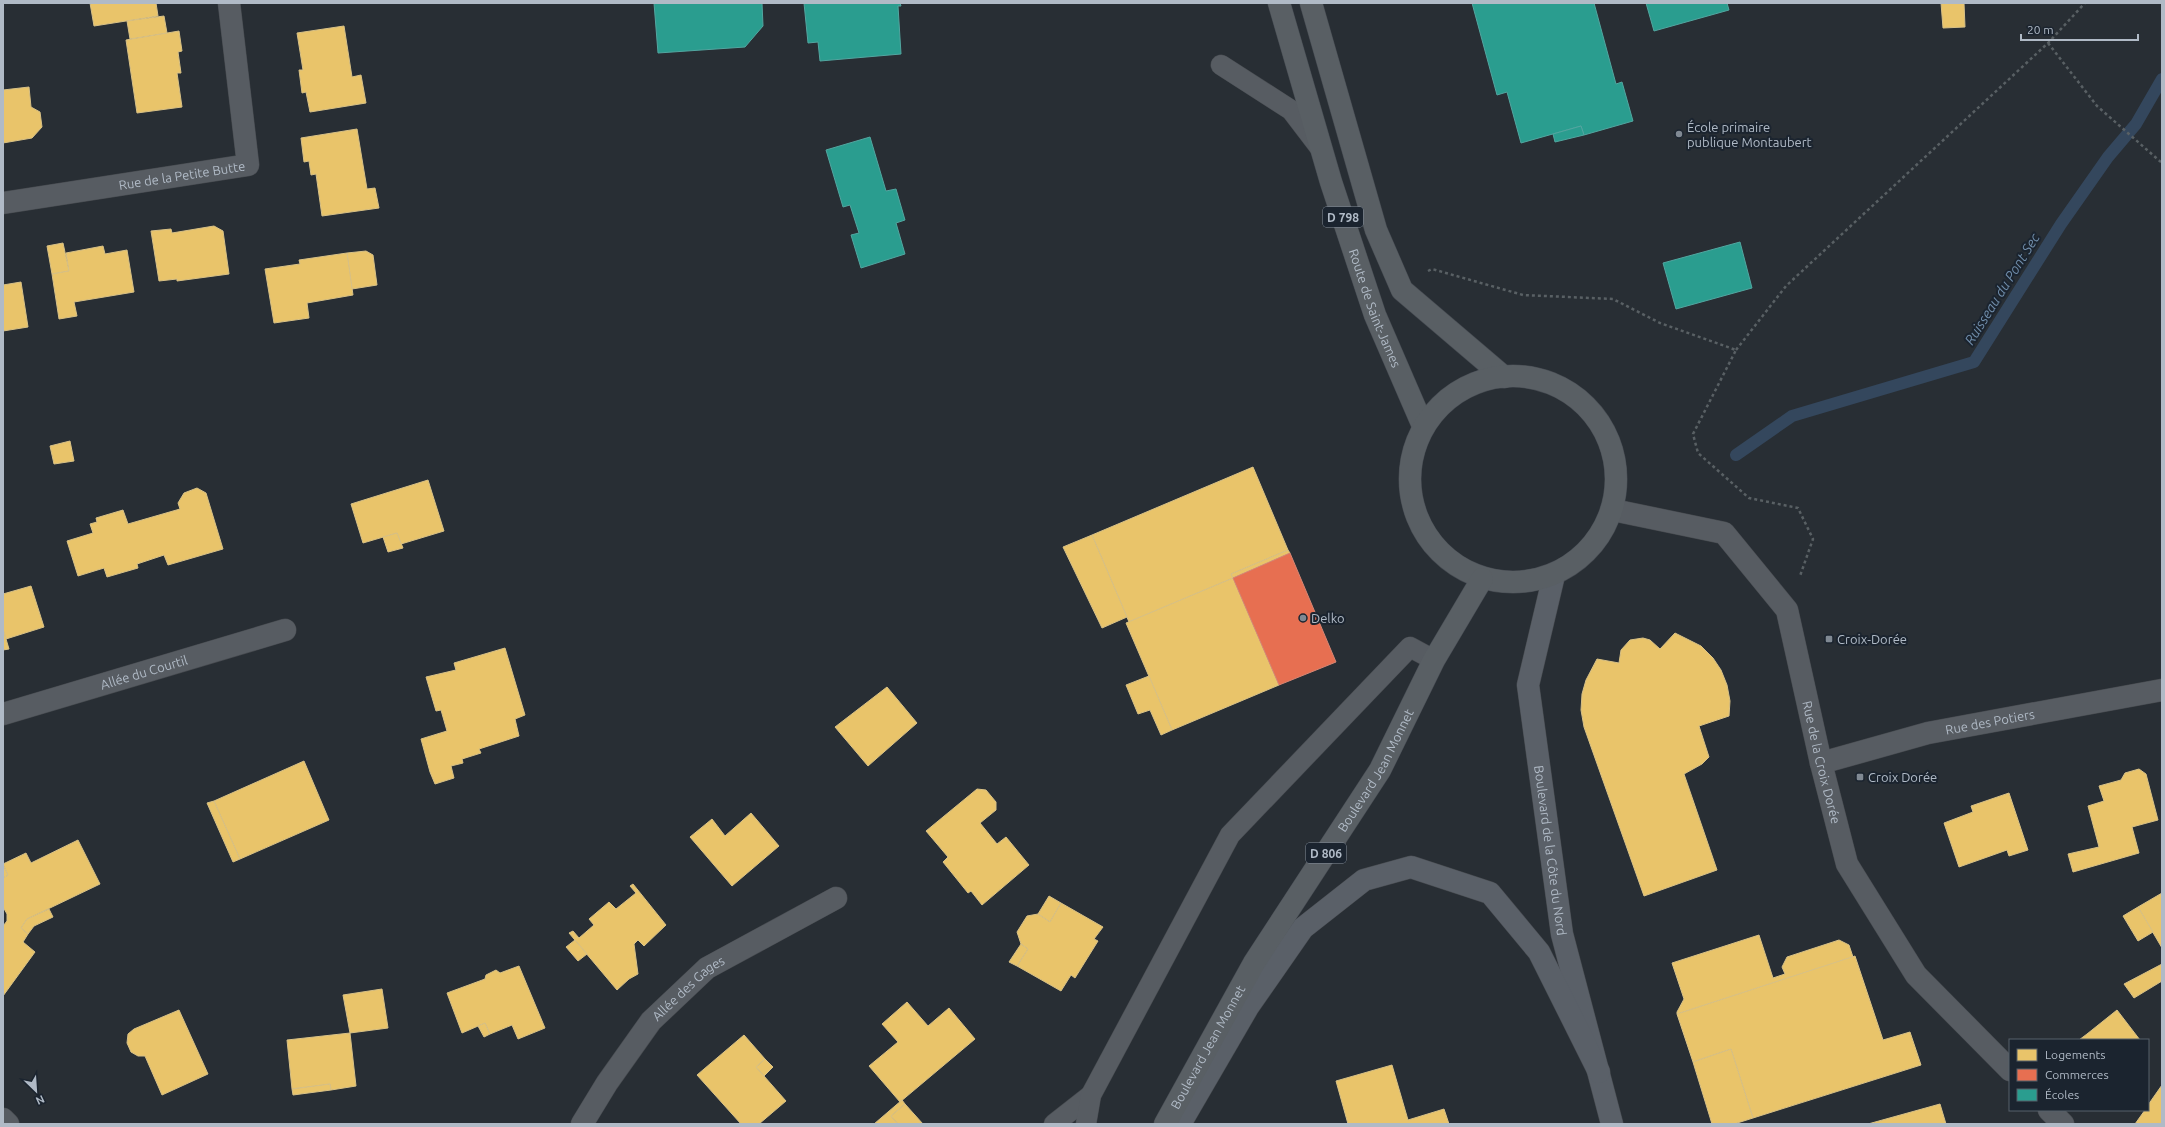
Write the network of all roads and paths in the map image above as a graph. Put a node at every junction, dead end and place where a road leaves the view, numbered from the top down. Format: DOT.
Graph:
graph roads {
  1 [pos="229,3"];
  2 [pos="1279,3"];
  3 [pos="1311,3"];
  4 [pos="2085,3"];
  5 [pos="2048,43"];
  6 [pos="1221,65"];
  7 [pos="1322,151"];
  8 [pos="2162,163"];
  9 [pos="3,203"];
  10 [pos="1402,290"];
  11 [pos="1736,350"];
  12 [pos="1504,377"];
  13 [pos="1422,426"];
  14 [pos="1613,510"];
  15 [pos="1554,575"];
  16 [pos="1482,579"];
  17 [pos="1787,610"];
  18 [pos="285,630"];
  19 [pos="1434,660"];
  20 [pos="2162,690"];
  21 [pos="3,714"];
  22 [pos="1821,763"];
  23 [pos="836,898"];
  24 [pos="2009,1069"];
  25 [pos="1599,1072"];
  26 [pos="1091,1095"];
  27 [pos="2050,1111"];
  28 [pos="3,1119"];
  29 [pos="8,1124"];
  30 [pos="582,1124"];
  31 [pos="1054,1124"];
  32 [pos="1086,1124"];
  33 [pos="1165,1124"];
  34 [pos="1180,1124"];
  35 [pos="1612,1124"];
  36 [pos="2063,1124"];
  1 -- 9 [label="street, Rue de la Petite Butte"];
  2 -- 7 [label="main road, Route de Saint-James / D 798"];
  3 -- 10 [label="main road, D 798"];
  4 -- 5 [label="path"];
  5 -- 8 [label="path"];
  5 -- 11 [label="path"];
  6 -- 7 [label="lane"];
  7 -- 13 [label="main road, Route de Saint-James / D 798"];
  10 -- 11 [label="path"];
  10 -- 12 [label="main road, D 798"];
  11 -- 17 [label="path"];
  12 -- 13 [label="main road"];
  12 -- 14 [label="main road"];
  13 -- 16 [label="main road"];
  14 -- 15 [label="main road"];
  14 -- 17 [label="street, Rue de la Croix Dorée"];
  15 -- 16 [label="main road"];
  15 -- 25 [label="main road, Boulevard de la Côte du Nord"];
  16 -- 19 [label="main road, Boulevard Jean Monnet / D 806"];
  17 -- 22 [label="street, Rue de la Croix Dorée"];
  18 -- 21 [label="street, Allée du Courtil"];
  19 -- 26 [label="lane"];
  19 -- 33 [label="main road, Boulevard Jean Monnet / D 806"];
  20 -- 22 [label="street, Rue des Potiers"];
  22 -- 24 [label="street, Rue de la Croix Dorée"];
  23 -- 30 [label="street, Allée des Gages"];
  25 -- 34 [label="main road"];
  25 -- 35 [label="main road, Boulevard de la Côte du Nord"];
  26 -- 31 [label="lane"];
  26 -- 32 [label="lane"];
  27 -- 36 [label="street"];
  28 -- 29 [label="street"];
}
